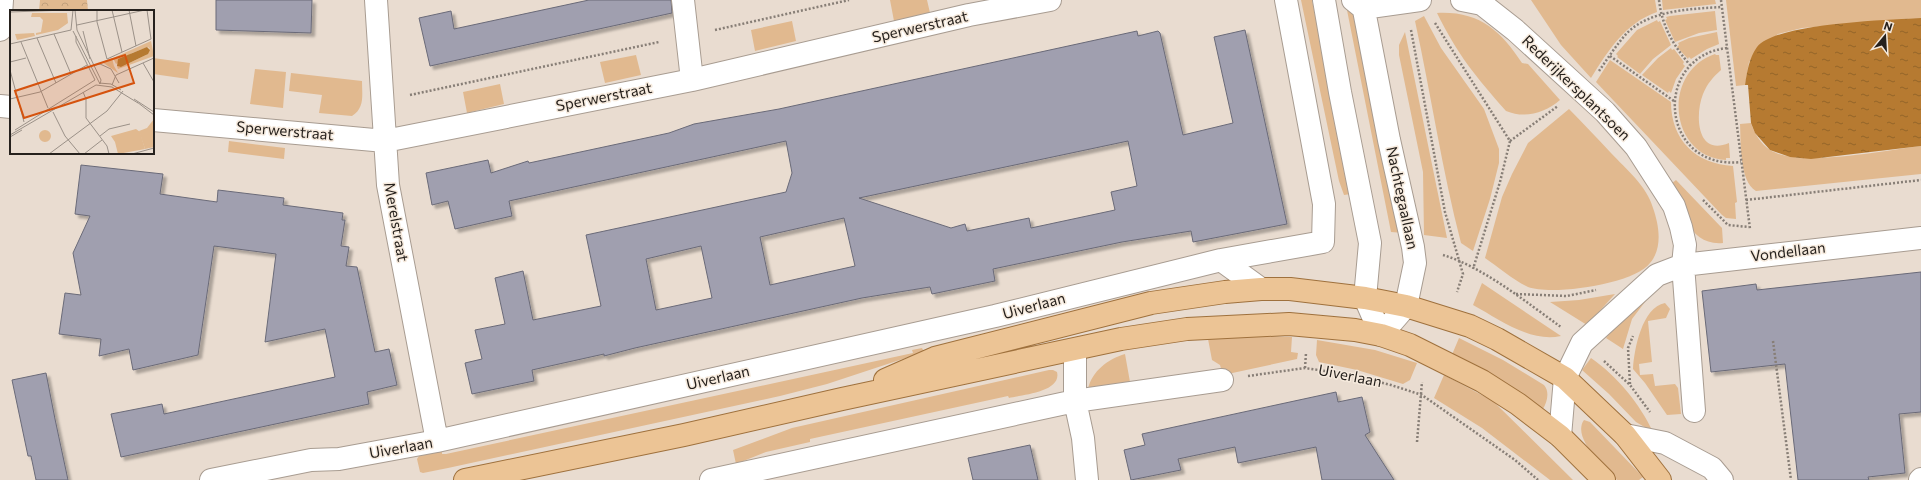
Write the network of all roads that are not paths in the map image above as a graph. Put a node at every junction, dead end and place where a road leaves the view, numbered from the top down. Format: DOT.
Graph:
graph roads {
  1 [pos="2,0"];
  2 [pos="376,0"];
  3 [pos="683,0"];
  4 [pos="1050,0"];
  5 [pos="1286,0"];
  6 [pos="1324,0"];
  7 [pos="1462,0"];
  8 [pos="1413,1"];
  9 [pos="1359,3"];
  10 [pos="968,8"];
  11 [pos="0,30"];
  12 [pos="692,80"];
  13 [pos="0,106"];
  14 [pos="10,107"];
  15 [pos="154,120"];
  16 [pos="385,140"];
  17 [pos="1921,238"];
  18 [pos="1221,260"];
  19 [pos="1683,265"];
  20 [pos="1261,289"];
  21 [pos="1365,298"];
  22 [pos="1406,306"];
  23 [pos="1381,335"];
  24 [pos="1075,350"];
  25 [pos="1565,378"];
  26 [pos="1222,380"];
  27 [pos="842,398"];
  28 [pos="1075,401"];
  29 [pos="1694,411"];
  30 [pos="1625,435"];
  31 [pos="1560,436"];
  32 [pos="437,441"];
  33 [pos="211,480"];
  34 [pos="465,480"];
  35 [pos="711,480"];
  36 [pos="1087,480"];
  37 [pos="1604,480"];
  38 [pos="1660,480"];
  39 [pos="1722,480"];
  1 -- 11 [label="street"];
  2 -- 16 [label="street, Merelstraat"];
  3 -- 12 [label="street"];
  4 -- 10 [label="street, Sperwerstraat"];
  5 -- 18 [label="street, Uiverlaan"];
  6 -- 21 [label="street"];
  7 -- 19 [label="street, Rederijkersplantsoen"];
  8 -- 9 [label="street"];
  9 -- 22 [label="street, Nachtegaallaan"];
  10 -- 12 [label="street, Sperwerstraat"];
  12 -- 16 [label="street, Sperwerstraat"];
  13 -- 14 [label="street"];
  15 -- 16 [label="street, Sperwerstraat"];
  16 -- 32 [label="street, Merelstraat"];
  17 -- 19 [label="street, Vondellaan"];
  18 -- 20 [label="street"];
  18 -- 32 [label="street, Uiverlaan"];
  19 -- 25 [label="street, Vondellaan"];
  19 -- 29 [label="street, Rederijkersplantsoen"];
  20 -- 21 [label="main road, Uiverlaan"];
  20 -- 27 [label="main road, Uiverlaan"];
  21 -- 22 [label="main road, Uiverlaan"];
  21 -- 23 [label="street"];
  22 -- 23 [label="street, Nachtegaallaan"];
  22 -- 25 [label="main road, Uiverlaan"];
  23 -- 24 [label="main road, Uiverlaan"];
  23 -- 31 [label="main road, Uiverlaan"];
  24 -- 27 [label="main road, Uiverlaan"];
  24 -- 28 [label="street"];
  25 -- 30 [label="main road, Uiverlaan"];
  25 -- 31 [label="street, Vondellaan"];
  26 -- 28 [label="street"];
  27 -- 34 [label="main road, Uiverlaan"];
  28 -- 35 [label="street"];
  28 -- 36 [label="street"];
  30 -- 38 [label="main road, Uiverlaan"];
  30 -- 39 [label="street"];
  31 -- 37 [label="main road, Uiverlaan"];
  32 -- 33 [label="street, Uiverlaan"];
}
